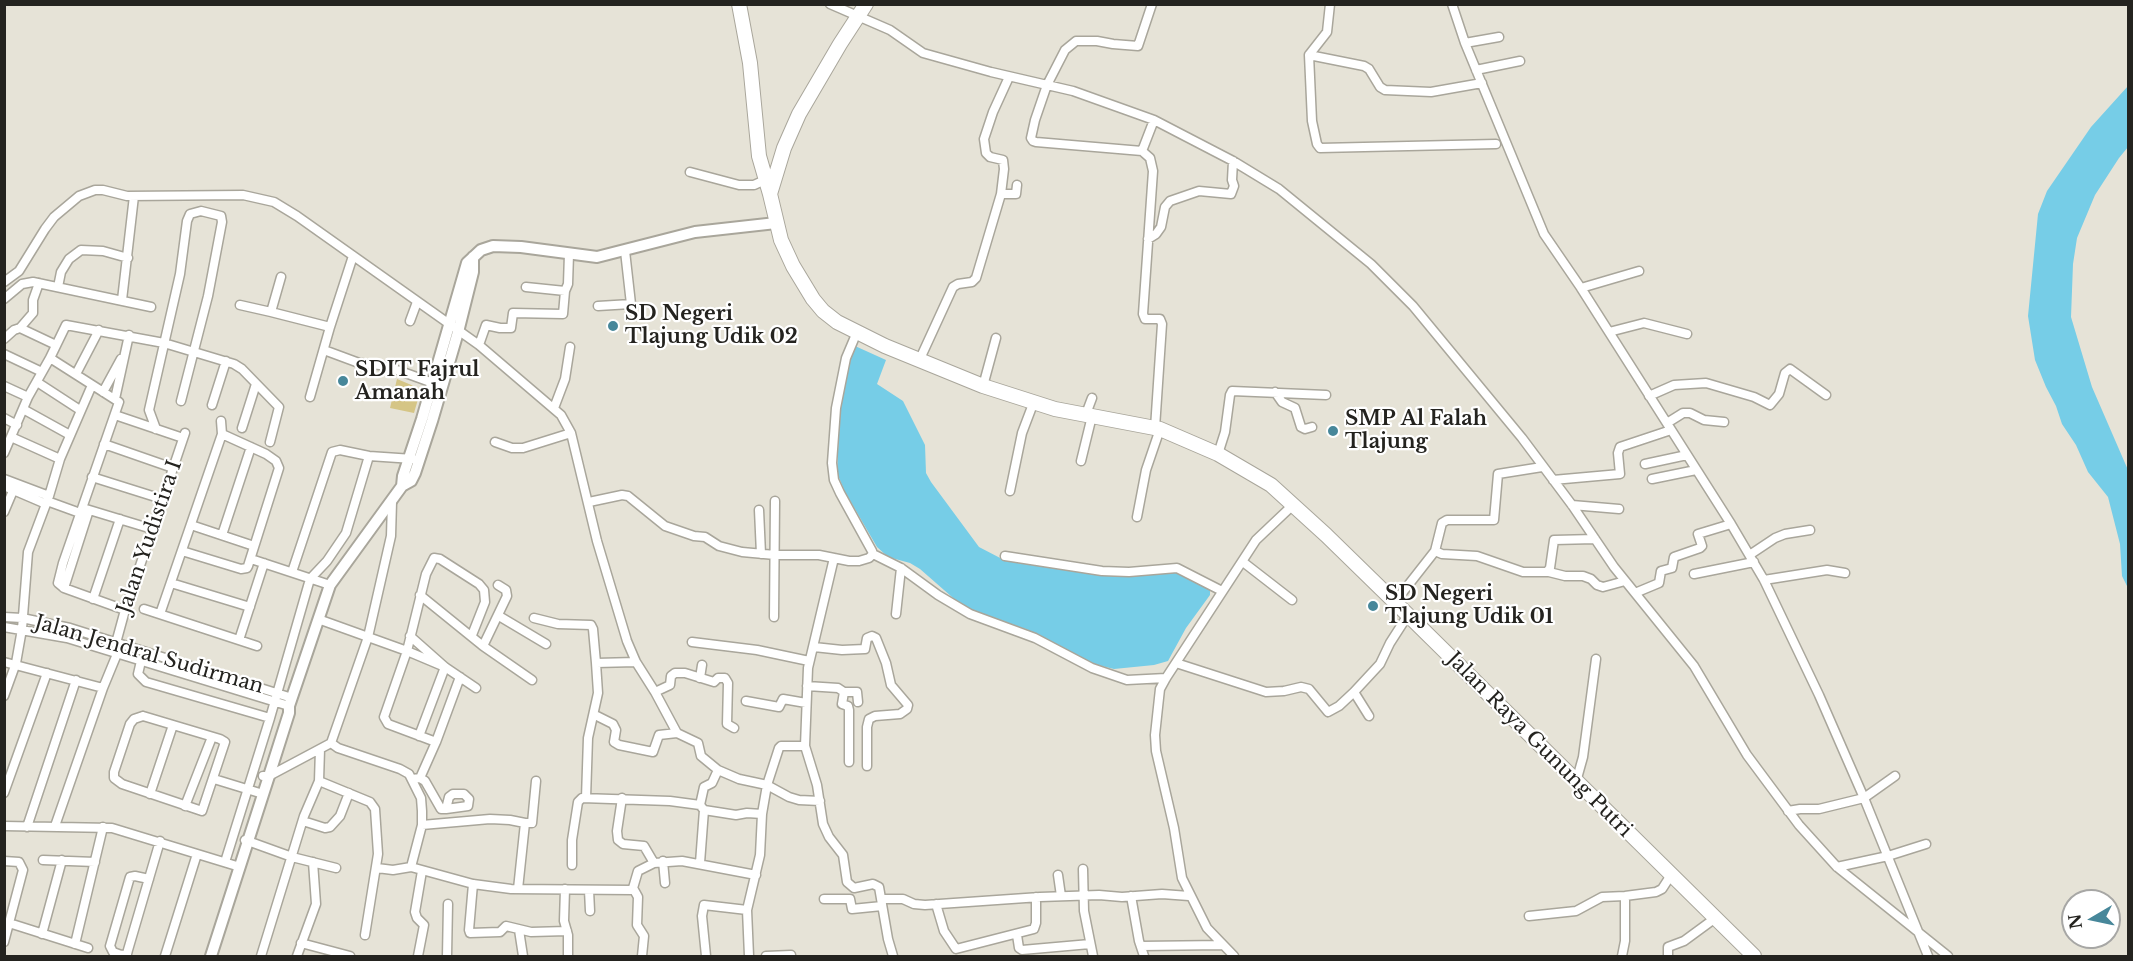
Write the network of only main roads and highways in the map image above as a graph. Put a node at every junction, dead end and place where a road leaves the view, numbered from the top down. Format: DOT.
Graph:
graph roads {
  1 [pos="739,4"];
  2 [pos="862,10"];
  3 [pos="770,194"];
  4 [pos="1754,957"];
  1 -- 3 [label="main road"];
  2 -- 3 [label="main road, Jalan Raya Gunung Putri"];
  3 -- 4 [label="main road, Jalan Raya Gunung Putri"];
}
